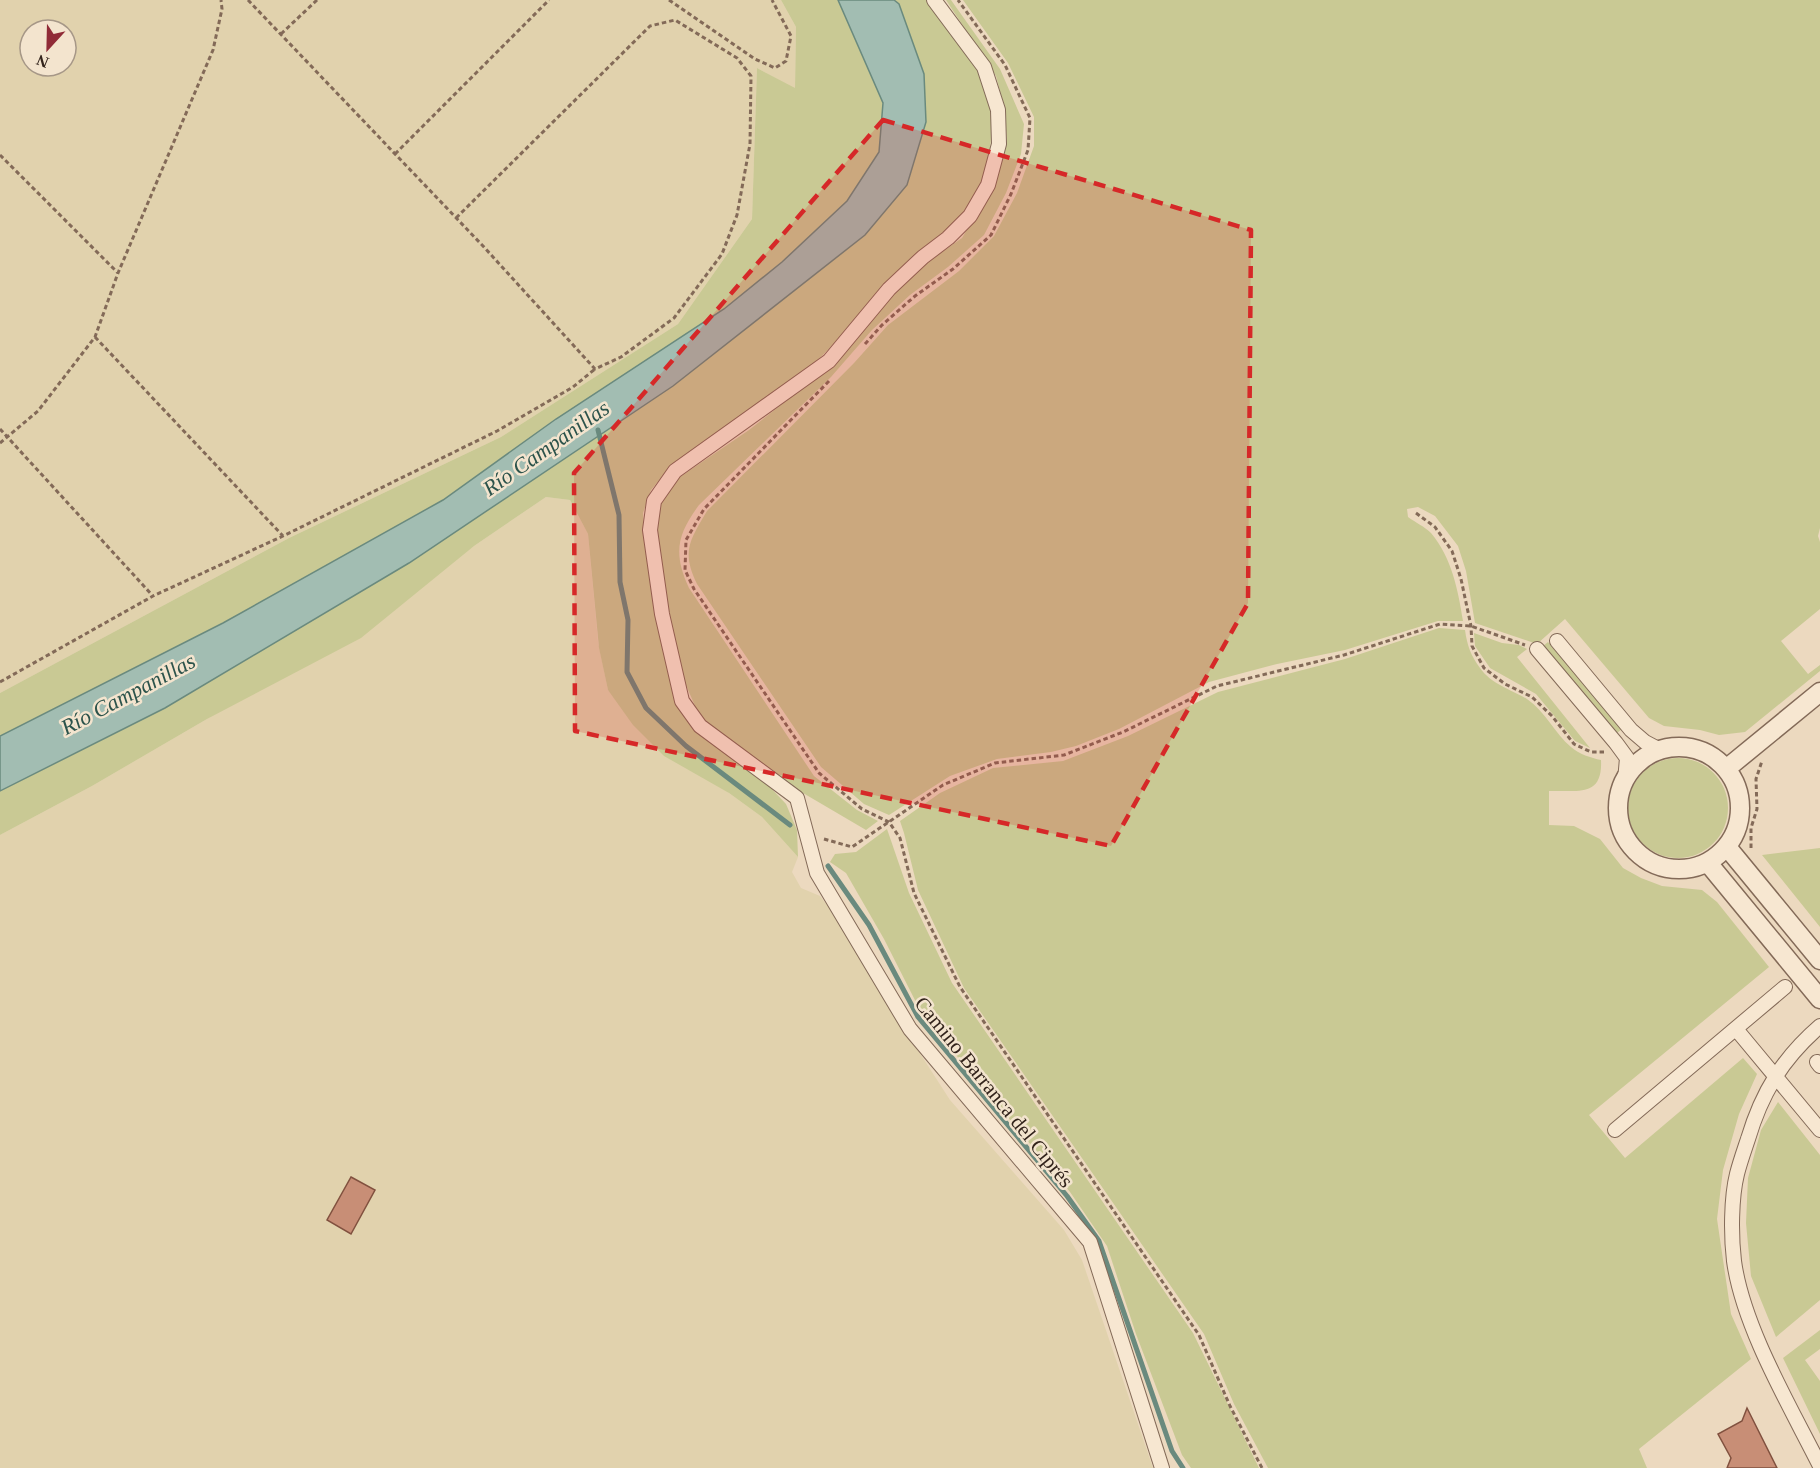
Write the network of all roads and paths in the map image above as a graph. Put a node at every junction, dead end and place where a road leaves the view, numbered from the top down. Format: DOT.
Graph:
graph roads {
  1 [pos="221,0"];
  2 [pos="249,0"];
  3 [pos="317,0"];
  4 [pos="549,0"];
  5 [pos="669,0"];
  6 [pos="772,0"];
  7 [pos="934,0"];
  8 [pos="958,0"];
  9 [pos="281,34"];
  10 [pos="395,154"];
  11 [pos="0,155"];
  12 [pos="456,218"];
  13 [pos="118,273"];
  14 [pos="94,337"];
  15 [pos="861,348"];
  16 [pos="595,369"];
  17 [pos="830,381"];
  18 [pos="0,429"];
  19 [pos="8,437"];
  20 [pos="0,444"];
  21 [pos="1416,513"];
  22 [pos="283,536"];
  23 [pos="153,596"];
  24 [pos="1471,626"];
  25 [pos="1557,641"];
  26 [pos="1537,649"];
  27 [pos="0,682"];
  28 [pos="1820,692"];
  29 [pos="1662,751"];
  30 [pos="1606,752"];
  31 [pos="1762,761"];
  32 [pos="1726,769"];
  33 [pos="1625,781"];
  34 [pos="889,822"];
  35 [pos="808,835"];
  36 [pos="1727,846"];
  37 [pos="1757,855"];
  38 [pos="1708,863"];
  39 [pos="1820,960"];
  40 [pos="1785,987"];
  41 [pos="1820,999"];
  42 [pos="1820,1026"];
  43 [pos="1736,1029"];
  44 [pos="1775,1075"];
  45 [pos="1615,1130"];
  46 [pos="1820,1130"];
  47 [pos="1820,1466"];
  48 [pos="1162,1468"];
  49 [pos="1263,1468"];
  1 -- 13 [label="path"];
  2 -- 9 [label="path"];
  3 -- 9 [label="path"];
  4 -- 10 [label="path"];
  5 -- 6 [label="path"];
  7 -- 35 [label="street, Camino Barranca del Ciprés"];
  8 -- 15 [label="path"];
  9 -- 10 [label="path"];
  10 -- 12 [label="path"];
  11 -- 13 [label="path"];
  12 -- 16 [label="path"];
  12 -- 16 [label="path"];
  13 -- 14 [label="path"];
  14 -- 19 [label="path"];
  14 -- 22 [label="path"];
  16 -- 22 [label="path"];
  17 -- 34 [label="path"];
  18 -- 19 [label="path"];
  19 -- 20 [label="path"];
  19 -- 23 [label="path"];
  21 -- 24 [label="path"];
  22 -- 23 [label="path"];
  23 -- 27 [label="path"];
  24 -- 26 [label="path"];
  24 -- 30 [label="path"];
  24 -- 34 [label="path"];
  25 -- 29 [label="street"];
  26 -- 33 [label="street"];
  28 -- 32 [label="street"];
  29 -- 32 [label="street"];
  29 -- 33 [label="street"];
  31 -- 37 [label="path"];
  32 -- 36 [label="street"];
  33 -- 38 [label="street"];
  34 -- 35 [label="path"];
  34 -- 49 [label="path"];
  35 -- 48 [label="street, Camino Barranca del Ciprés"];
  36 -- 38 [label="street"];
  36 -- 39 [label="street"];
  38 -- 41 [label="street"];
  40 -- 43 [label="street"];
  42 -- 44 [label="street"];
  43 -- 44 [label="street"];
  43 -- 45 [label="street"];
  44 -- 46 [label="street"];
  44 -- 47 [label="street"];
}
